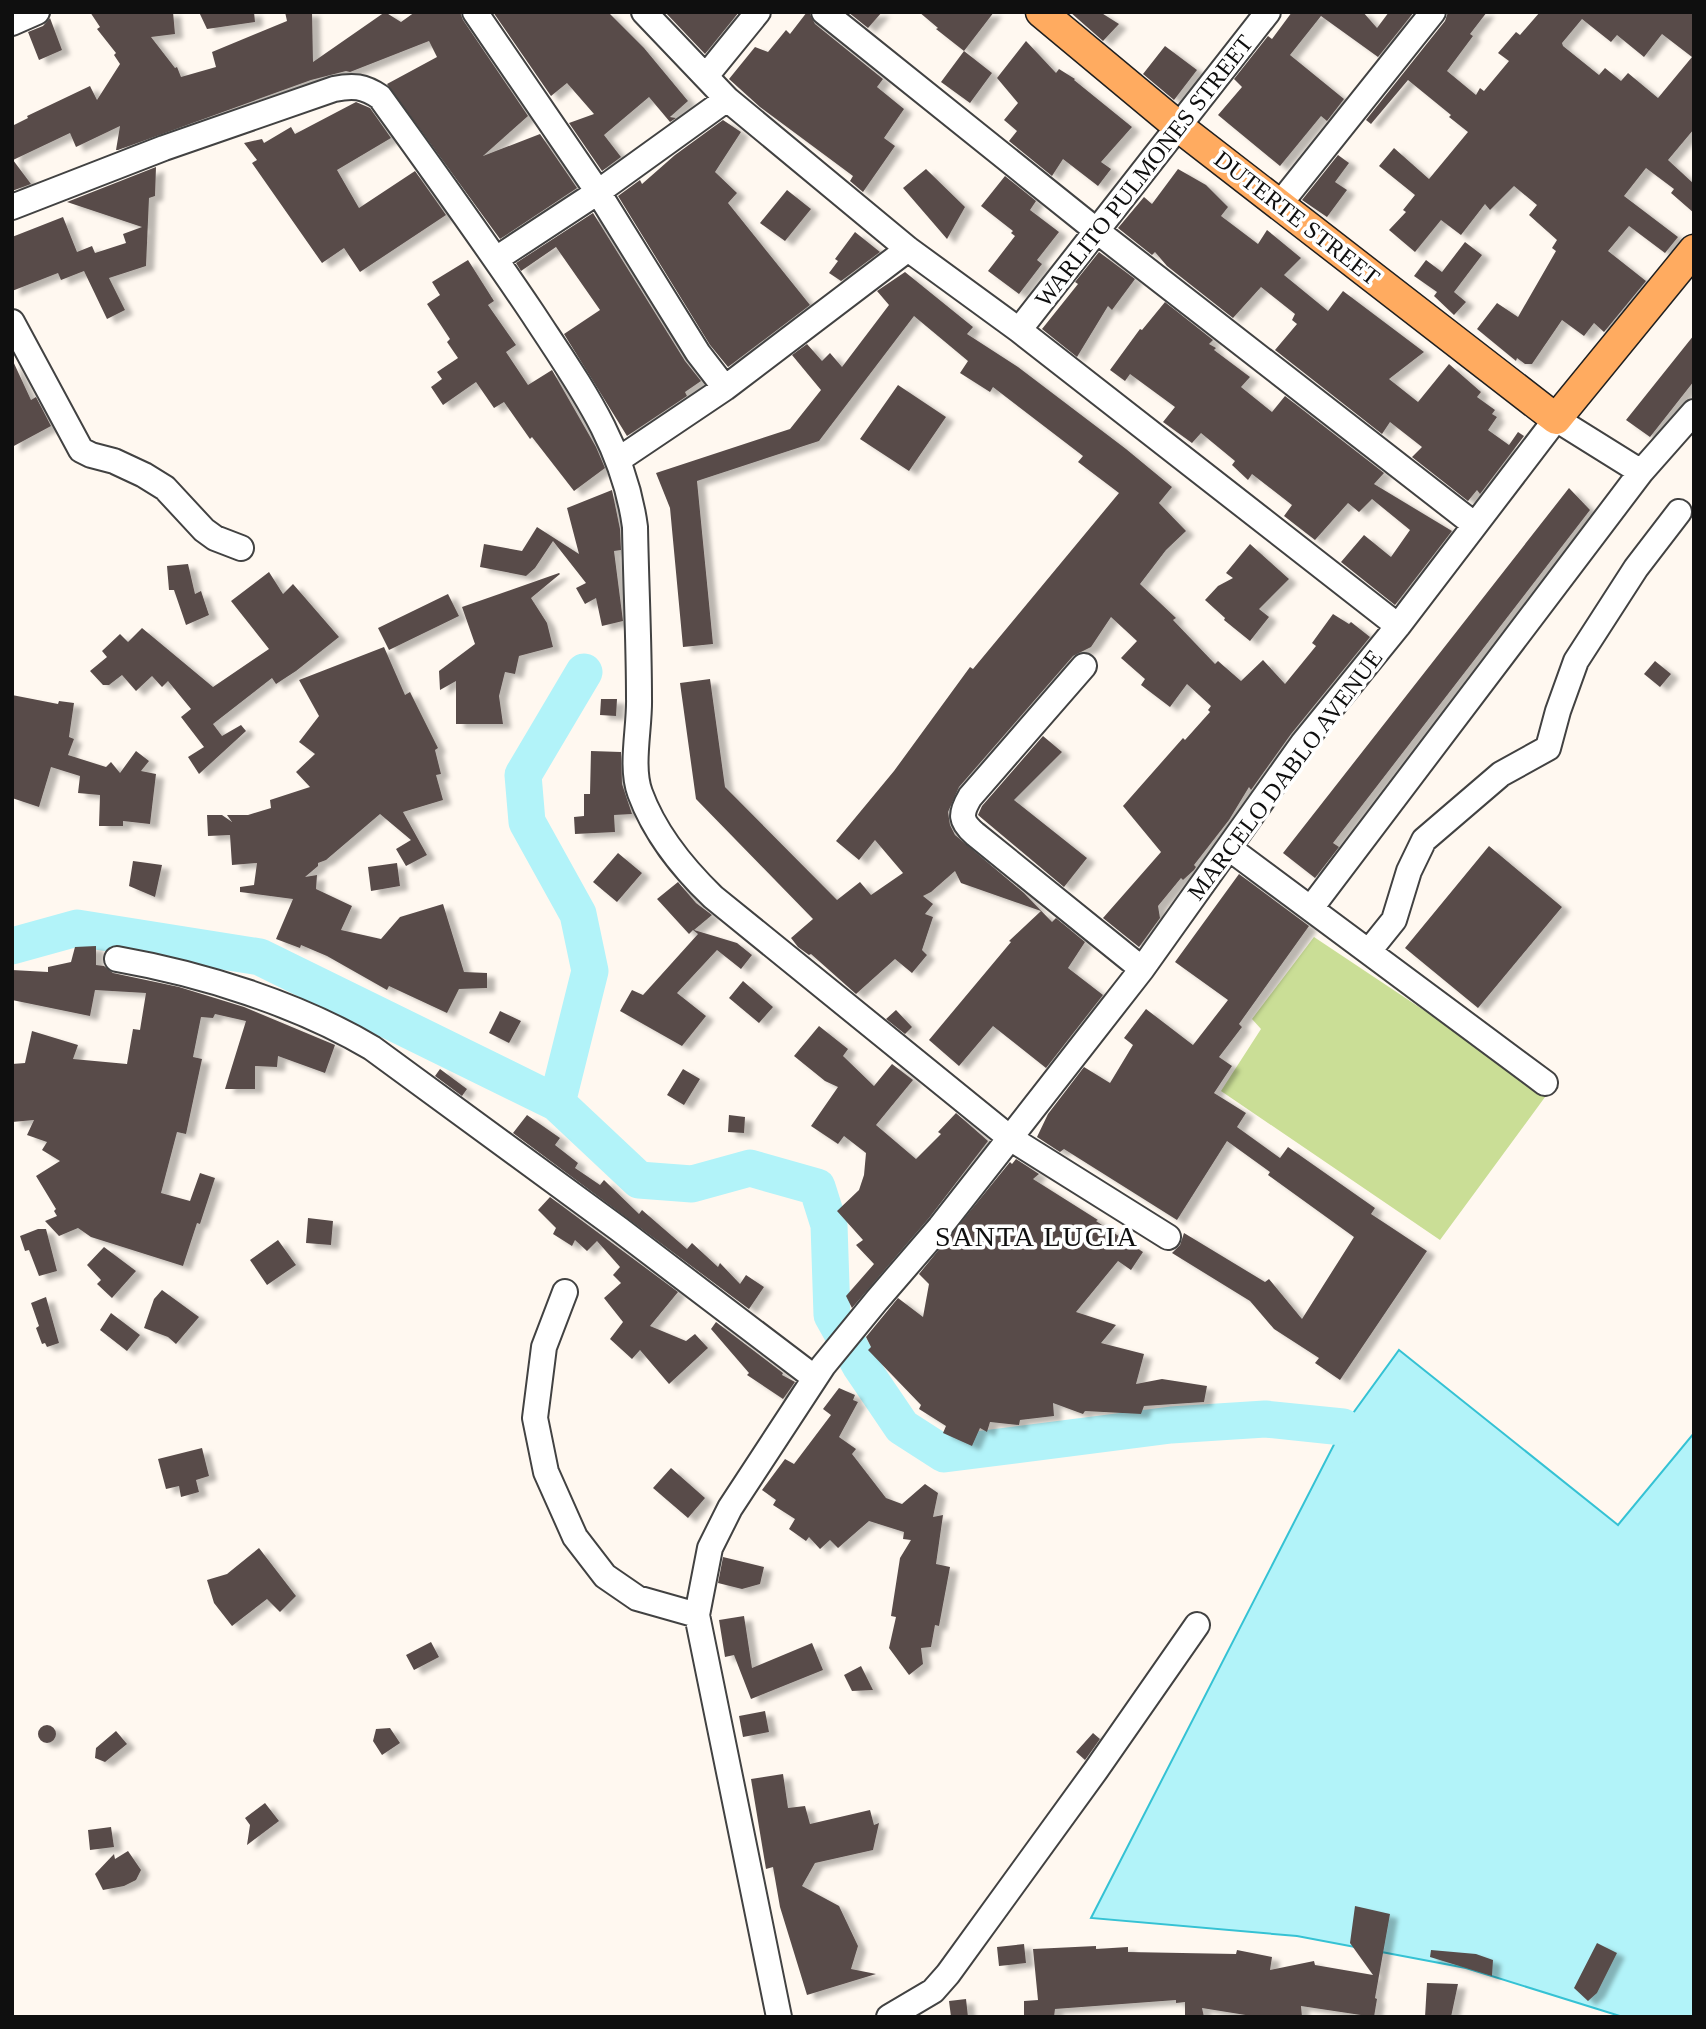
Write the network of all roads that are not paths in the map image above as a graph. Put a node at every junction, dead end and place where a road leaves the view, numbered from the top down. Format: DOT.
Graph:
graph roads {
  1 [pos="37,12"];
  2 [pos="475,12"];
  3 [pos="644,12"];
  4 [pos="758,12"];
  5 [pos="824,12"];
  6 [pos="1041,12"];
  7 [pos="1268,12"];
  8 [pos="1433,12"];
  9 [pos="12,23"];
  10 [pos="706,76"];
  11 [pos="727,99"];
  12 [pos="1179,127"];
  13 [pos="598,192"];
  14 [pos="1279,205"];
  15 [pos="12,207"];
  16 [pos="1097,231"];
  17 [pos="908,249"];
  18 [pos="1694,250"];
  19 [pos="496,259"];
  20 [pos="12,322"];
  21 [pos="1019,330"];
  22 [pos="725,388"];
  23 [pos="1694,412"];
  24 [pos="1556,419"];
  25 [pos="618,460"];
  26 [pos="1641,471"];
  27 [pos="1679,512"];
  28 [pos="1475,525"];
  29 [pos="241,548"];
  30 [pos="1398,626"];
  31 [pos="1084,666"];
  32 [pos="1229,848"];
  33 [pos="1311,908"];
  34 [pos="1369,951"];
  35 [pos="117,959"];
  36 [pos="1142,968"];
  37 [pos="1545,1083"];
  38 [pos="1010,1138"];
  39 [pos="1168,1237"];
  40 [pos="565,1292"];
  41 [pos="819,1372"];
  42 [pos="697,1615"];
  43 [pos="1197,1625"];
  44 [pos="779,2017"];
  45 [pos="889,2017"];
  1 -- 9 [label="street"];
  2 -- 13 [label="street"];
  3 -- 10 [label="street"];
  4 -- 10 [label="street"];
  5 -- 16 [label="street"];
  6 -- 12 [label="main road, DUTERTE STREET"];
  7 -- 12 [label="street, WARLITO PULMONES STREET"];
  8 -- 14 [label="street"];
  10 -- 11 [label="street"];
  11 -- 13 [label="street"];
  11 -- 17 [label="street"];
  12 -- 14 [label="main road, DUTERTE STREET"];
  12 -- 16 [label="street, WARLITO PULMONES STREET"];
  13 -- 19 [label="street"];
  13 -- 22 [label="street"];
  14 -- 24 [label="main road, DUTERTE STREET"];
  15 -- 19 [label="street"];
  16 -- 21 [label="street, WARLITO PULMONES STREET"];
  16 -- 28 [label="street"];
  17 -- 21 [label="street"];
  17 -- 22 [label="street"];
  18 -- 24 [label="main road, MARCELO DABLO AVENUE"];
  19 -- 25 [label="street"];
  20 -- 29 [label="street"];
  21 -- 30 [label="street"];
  22 -- 25 [label="street"];
  23 -- 26 [label="street"];
  24 -- 26 [label="street"];
  24 -- 28 [label="street, MARCELO DABLO AVENUE"];
  25 -- 38 [label="street"];
  26 -- 33 [label="street"];
  27 -- 34 [label="street"];
  28 -- 30 [label="street, MARCELO DABLO AVENUE"];
  30 -- 32 [label="street, MARCELO DABLO AVENUE"];
  31 -- 36 [label="street"];
  32 -- 33 [label="street"];
  32 -- 36 [label="street, MARCELO DABLO AVENUE"];
  33 -- 34 [label="street"];
  34 -- 37 [label="street"];
  35 -- 41 [label="street"];
  36 -- 38 [label="street, MARCELO DABLO AVENUE"];
  38 -- 39 [label="street"];
  38 -- 41 [label="street, MARCELO DABLO AVENUE"];
  40 -- 42 [label="street"];
  41 -- 42 [label="street, MARCELO DABLO AVENUE"];
  42 -- 44 [label="street"];
  43 -- 45 [label="street"];
}
